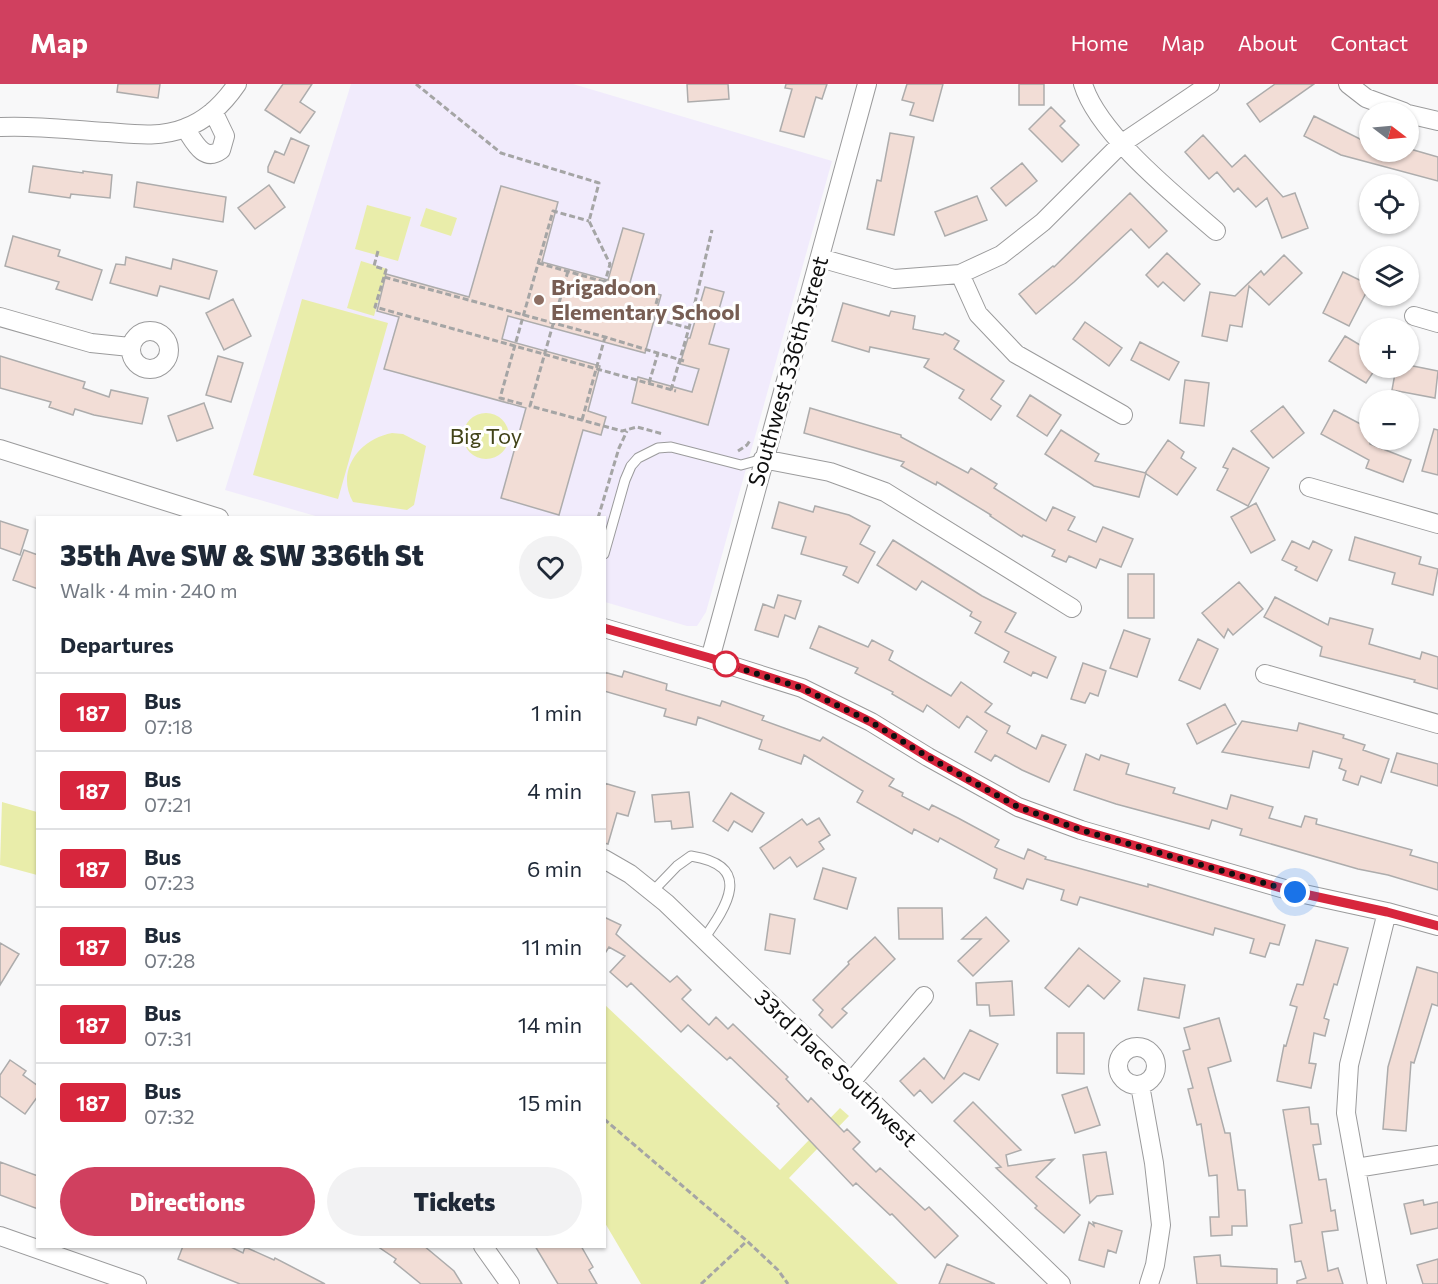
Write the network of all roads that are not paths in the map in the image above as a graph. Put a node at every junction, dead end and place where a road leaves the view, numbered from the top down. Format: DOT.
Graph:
graph roads {
  1 [pos="237,84"];
  2 [pos="867,84"];
  3 [pos="1083,84"];
  4 [pos="1209,84"];
  5 [pos="1348,84"];
  6 [pos="1377,102"];
  7 [pos="1419,117"];
  8 [pos="200,120"];
  9 [pos="1438,121"];
  10 [pos="0,128"];
  11 [pos="1121,144"];
  12 [pos="1216,231"];
  13 [pos="820,258"];
  14 [pos="960,274"];
  15 [pos="1414,316"];
  16 [pos="0,317"];
  17 [pos="1438,323"];
  18 [pos="130,347"];
  19 [pos="1122,415"];
  20 [pos="0,449"];
  21 [pos="763,459"];
  22 [pos="1309,487"];
  23 [pos="213,516"];
  24 [pos="1438,524"];
  25 [pos="606,547"];
  26 [pos="1072,608"];
  27 [pos="606,629"];
  28 [pos="710,658"];
  29 [pos="1265,674"];
  30 [pos="1438,724"];
  31 [pos="606,860"];
  32 [pos="652,892"];
  33 [pos="1387,912"];
  34 [pos="1438,927"];
  35 [pos="703,940"];
  36 [pos="924,996"];
  37 [pos="851,1082"];
  38 [pos="1140,1085"];
  39 [pos="1438,1155"];
  40 [pos="1356,1168"];
  41 [pos="0,1236"];
  42 [pos="484,1248"];
  43 [pos="136,1284"];
  44 [pos="510,1284"];
  45 [pos="1061,1284"];
  46 [pos="1149,1284"];
  47 [pos="1377,1284"];
  1 -- 8 [label="street"];
  2 -- 13 [label="street, Southwest 336th Street"];
  3 -- 11 [label="street"];
  4 -- 11 [label="street"];
  5 -- 6 [label="street"];
  7 -- 9 [label="street"];
  8 -- 8 [label="street"];
  8 -- 10 [label="street"];
  11 -- 12 [label="street"];
  11 -- 14 [label="street"];
  13 -- 14 [label="street"];
  13 -- 21 [label="street, Southwest 336th Street"];
  14 -- 19 [label="street"];
  15 -- 17 [label="street"];
  16 -- 18 [label="street"];
  20 -- 23 [label="street"];
  21 -- 25 [label="lane"];
  21 -- 26 [label="street"];
  21 -- 28 [label="street, Southwest 336th Street"];
  22 -- 24 [label="street"];
  27 -- 28 [label="street"];
  28 -- 33 [label="street"];
  29 -- 30 [label="street"];
  31 -- 32 [label="street, 33rd Place Southwest"];
  32 -- 35 [label="street, 33rd Place Southwest"];
  32 -- 35 [label="lane"];
  33 -- 34 [label="street"];
  33 -- 40 [label="street"];
  35 -- 37 [label="street, 33rd Place Southwest"];
  36 -- 37 [label="street"];
  37 -- 45 [label="street, 33rd Place Southwest"];
  38 -- 46 [label="street"];
  39 -- 40 [label="street"];
  40 -- 47 [label="street"];
  41 -- 43 [label="street"];
  42 -- 44 [label="street"];
}
